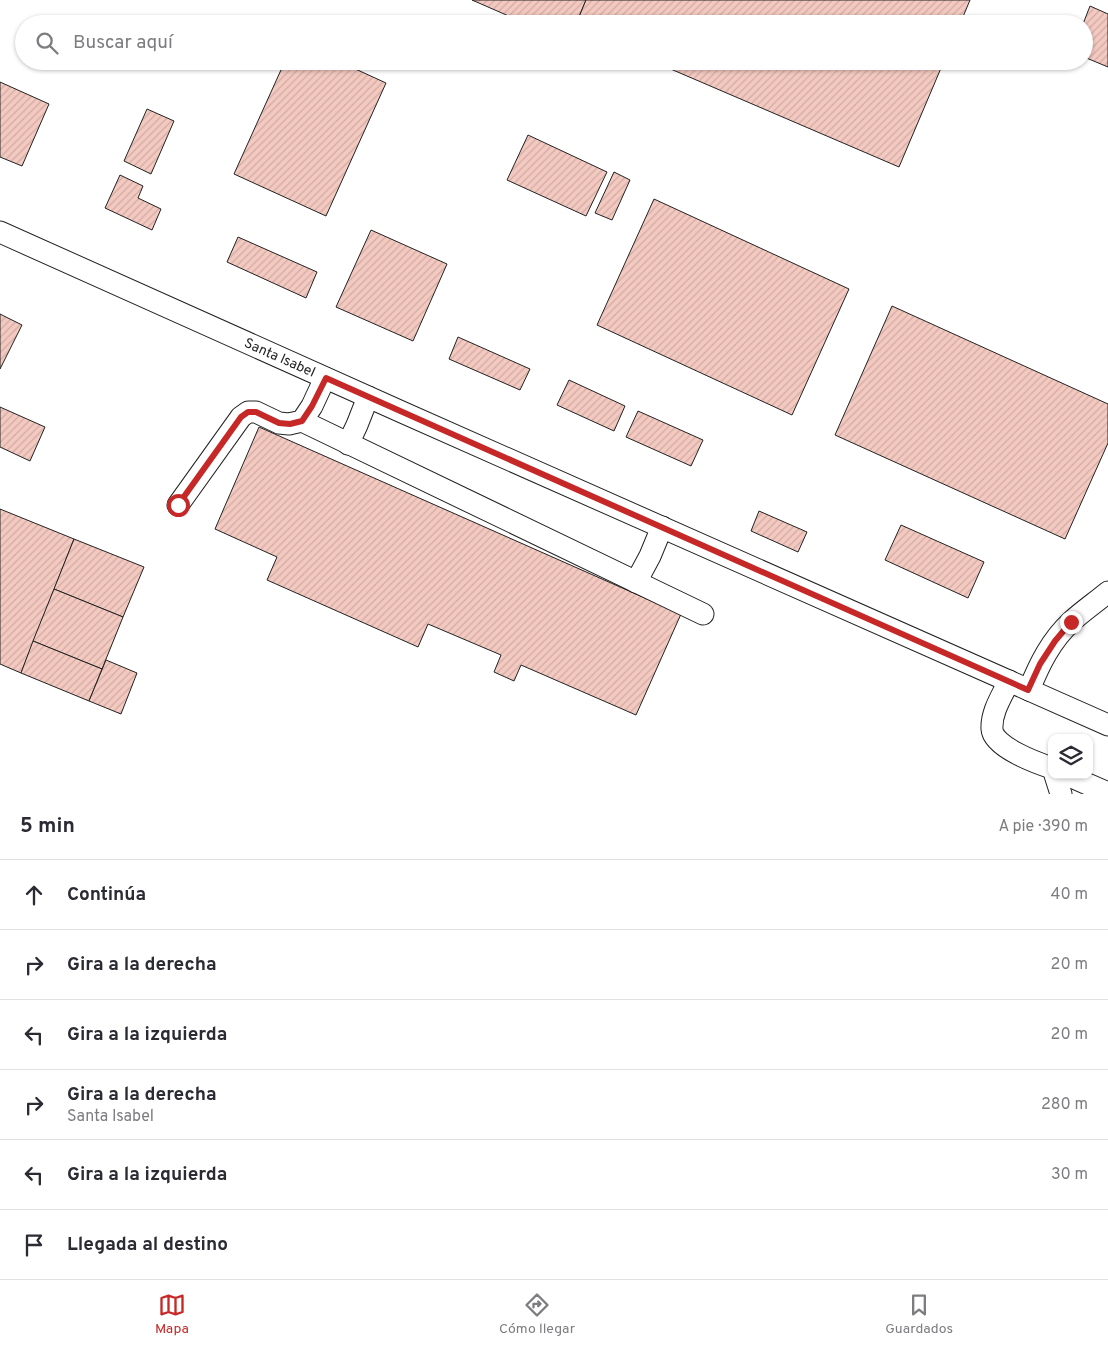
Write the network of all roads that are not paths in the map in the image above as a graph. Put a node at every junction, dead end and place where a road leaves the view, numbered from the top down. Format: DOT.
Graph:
graph roads {
  1 [pos="0,232"];
  2 [pos="326,378"];
  3 [pos="368,397"];
  4 [pos="302,421"];
  5 [pos="348,444"];
  6 [pos="178,505"];
  7 [pos="662,527"];
  8 [pos="636,582"];
  9 [pos="1108,592"];
  10 [pos="703,614"];
  11 [pos="1009,681"];
  12 [pos="1028,690"];
  13 [pos="1108,725"];
  14 [pos="1048,767"];
  15 [pos="1056,779"];
  16 [pos="1077,779"];
  17 [pos="1108,793"];
  18 [pos="1061,794"];
  1 -- 2 [label="street, Santa Isabel"];
  2 -- 3 [label="street, Santa Isabel"];
  2 -- 4 [label="street"];
  3 -- 5 [label="street"];
  3 -- 7 [label="street, Santa Isabel"];
  4 -- 5 [label="street"];
  4 -- 6 [label="street"];
  5 -- 8 [label="street"];
  7 -- 8 [label="street"];
  7 -- 11 [label="street, Santa Isabel"];
  8 -- 10 [label="street"];
  9 -- 12 [label="street"];
  11 -- 12 [label="street, Santa Isabel"];
  11 -- 14 [label="street"];
  12 -- 13 [label="street, Santa Isabel"];
  15 -- 18 [label="street"];
  16 -- 17 [label="street"];
}
